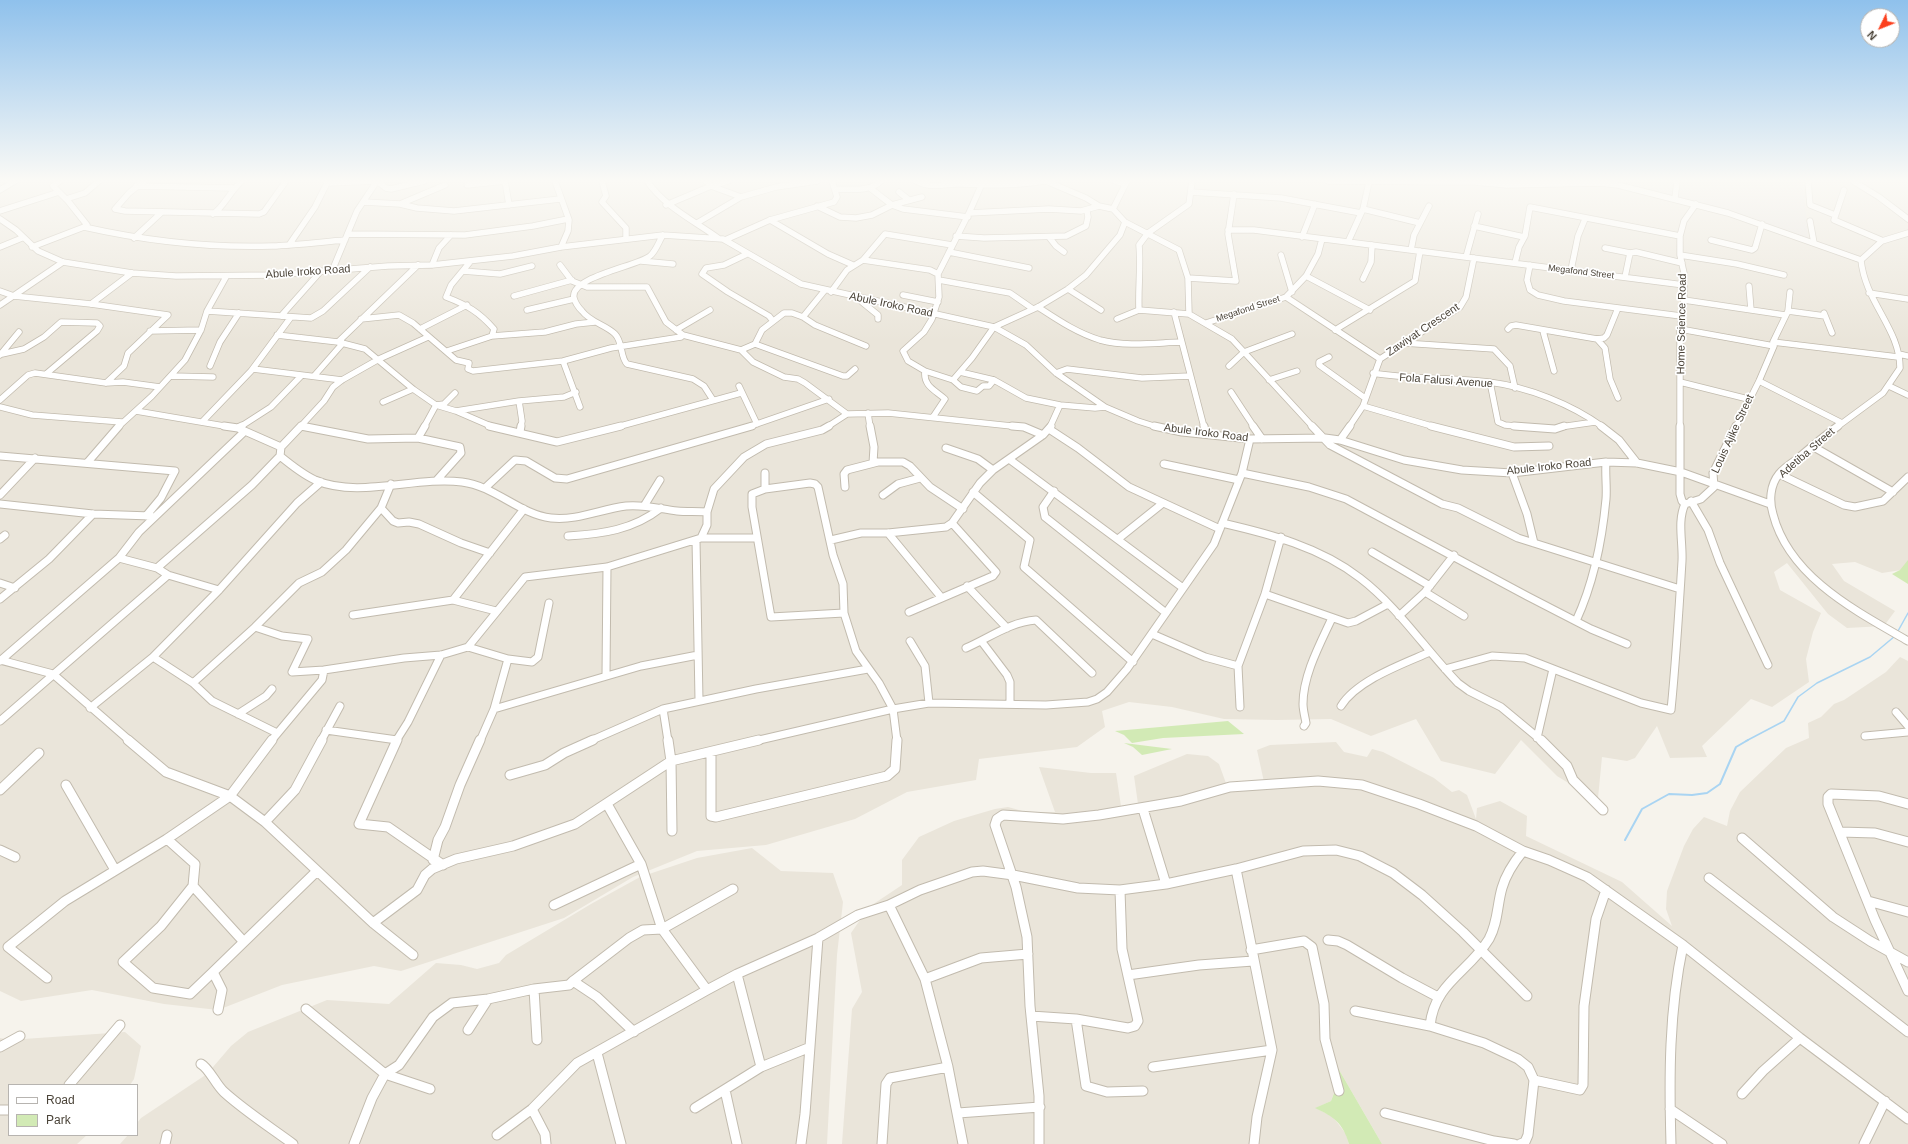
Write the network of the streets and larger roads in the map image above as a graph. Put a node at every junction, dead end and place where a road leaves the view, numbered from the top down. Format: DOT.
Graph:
graph roads {
  1 [pos="19,234"];
  2 [pos="65,234"];
  3 [pos="118,234"];
  4 [pos="138,234"];
  5 [pos="296,234"];
  6 [pos="349,234"];
  7 [pos="388,234"];
  8 [pos="457,234"];
  9 [pos="566,234"];
  10 [pos="626,234"];
  11 [pos="715,234"];
  12 [pos="734,234"];
  13 [pos="795,234"];
  14 [pos="885,234"];
  15 [pos="887,234"];
  16 [pos="1070,234"];
  17 [pos="1120,234"];
  18 [pos="1147,234"];
  19 [pos="1151,234"];
  20 [pos="1229,234"];
  21 [pos="1284,234"];
  22 [pos="1351,234"];
  23 [pos="1414,234"];
  24 [pos="1472,234"];
  25 [pos="1512,234"];
  26 [pos="1579,234"];
  27 [pos="1673,234"];
  28 [pos="1759,234"];
  29 [pos="1790,234"];
  30 [pos="1812,234"];
  31 [pos="1868,234"];
  32 [pos="1906,234"];
  33 [pos="451,235"];
  34 [pos="663,236"];
  35 [pos="956,236"];
  36 [pos="1680,236"];
  37 [pos="1049,237"];
  38 [pos="1302,237"];
  39 [pos="1524,237"];
  40 [pos="22,238"];
  41 [pos="134,238"];
  42 [pos="626,239"];
  43 [pos="722,239"];
  44 [pos="1322,239"];
  45 [pos="345,240"];
  46 [pos="1711,240"];
  47 [pos="1881,240"];
  48 [pos="1348,242"];
  49 [pos="1814,243"];
  50 [pos="289,245"];
  51 [pos="1372,245"];
  52 [pos="952,246"];
  53 [pos="0,247"];
  54 [pos="32,247"];
  55 [pos="561,247"];
  56 [pos="1605,248"];
  57 [pos="1411,250"];
  58 [pos="1420,251"];
  59 [pos="949,252"];
  60 [pos="1064,252"];
  61 [pos="1630,253"];
  62 [pos="747,254"];
  63 [pos="1281,255"];
  64 [pos="1680,255"];
  65 [pos="1466,257"];
  66 [pos="1474,258"];
  67 [pos="863,260"];
  68 [pos="1861,260"];
  69 [pos="641,261"];
  70 [pos="63,262"];
  71 [pos="470,262"];
  72 [pos="1515,263"];
  73 [pos="1682,263"];
  74 [pos="673,264"];
  75 [pos="418,265"];
  76 [pos="432,265"];
  77 [pos="560,265"];
  78 [pos="853,265"];
  79 [pos="1530,265"];
  80 [pos="532,266"];
  81 [pos="370,267"];
  82 [pos="1029,268"];
  83 [pos="321,270"];
  84 [pos="1571,270"];
  85 [pos="332,271"];
  86 [pos="463,271"];
  87 [pos="132,273"];
  88 [pos="1784,275"];
  89 [pos="226,276"];
  90 [pos="1306,276"];
  91 [pos="939,277"];
  92 [pos="1625,277"];
  93 [pos="1188,278"];
  94 [pos="1363,279"];
  95 [pos="572,280"];
  96 [pos="578,285"];
  97 [pos="1684,285"];
  98 [pos="1749,286"];
  99 [pos="1068,289"];
  100 [pos="0,291"];
  101 [pos="828,291"];
  102 [pos="1292,292"];
  103 [pos="1790,292"];
  104 [pos="1869,293"];
  105 [pos="903,295"];
  106 [pos="14,296"];
  107 [pos="514,296"];
  108 [pos="1286,297"];
  109 [pos="574,299"];
  110 [pos="864,299"];
  111 [pos="1908,299"];
  112 [pos="1684,300"];
  113 [pos="938,302"];
  114 [pos="91,304"];
  115 [pos="0,305"];
  116 [pos="467,305"];
  117 [pos="1035,308"];
  118 [pos="1618,308"];
  119 [pos="528,310"];
  120 [pos="710,310"];
  121 [pos="1101,310"];
  122 [pos="1139,310"];
  123 [pos="1370,310"];
  124 [pos="1751,310"];
  125 [pos="207,311"];
  126 [pos="1174,312"];
  127 [pos="239,313"];
  128 [pos="583,313"];
  129 [pos="1787,313"];
  130 [pos="935,314"];
  131 [pos="1189,314"];
  132 [pos="281,316"];
  133 [pos="1681,316"];
  134 [pos="291,317"];
  135 [pos="803,317"];
  136 [pos="771,318"];
  137 [pos="361,319"];
  138 [pos="1116,319"];
  139 [pos="878,320"];
  140 [pos="595,322"];
  141 [pos="1206,322"];
  142 [pos="576,324"];
  143 [pos="994,327"];
  144 [pos="420,329"];
  145 [pos="1508,329"];
  146 [pos="1680,329"];
  147 [pos="201,330"];
  148 [pos="676,330"];
  149 [pos="1335,330"];
  150 [pos="150,331"];
  151 [pos="1543,331"];
  152 [pos="19,332"];
  153 [pos="1832,333"];
  154 [pos="1292,334"];
  155 [pos="277,335"];
  156 [pos="683,335"];
  157 [pos="492,336"];
  158 [pos="428,337"];
  159 [pos="1597,339"];
  160 [pos="1180,342"];
  161 [pos="340,343"];
  162 [pos="1403,343"];
  163 [pos="755,344"];
  164 [pos="1774,344"];
  165 [pos="866,346"];
  166 [pos="622,347"];
  167 [pos="447,350"];
  168 [pos="741,350"];
  169 [pos="1244,352"];
  170 [pos="1,355"];
  171 [pos="1898,356"];
  172 [pos="1908,356"];
  173 [pos="1329,357"];
  174 [pos="379,359"];
  175 [pos="1380,359"];
  176 [pos="563,361"];
  177 [pos="210,366"];
  178 [pos="1228,366"];
  179 [pos="253,368"];
  180 [pos="855,369"];
  181 [pos="924,371"];
  182 [pos="1296,371"];
  183 [pos="1554,371"];
  184 [pos="960,372"];
  185 [pos="1056,373"];
  186 [pos="1373,373"];
  187 [pos="46,374"];
  188 [pos="171,376"];
  189 [pos="301,376"];
  190 [pos="314,376"];
  191 [pos="1190,376"];
  192 [pos="213,377"];
  193 [pos="342,380"];
  194 [pos="953,380"];
  195 [pos="994,380"];
  196 [pos="1269,380"];
  197 [pos="1759,381"];
  198 [pos="1490,382"];
  199 [pos="1680,382"];
  200 [pos="106,384"];
  201 [pos="739,386"];
  202 [pos="1889,386"];
  203 [pos="160,387"];
  204 [pos="1515,388"];
  205 [pos="413,389"];
  206 [pos="3,392"];
  207 [pos="576,392"];
  208 [pos="1231,392"];
  209 [pos="455,393"];
  210 [pos="741,394"];
  211 [pos="1908,395"];
  212 [pos="1365,398"];
  213 [pos="1618,398"];
  214 [pos="829,399"];
  215 [pos="1748,399"];
  216 [pos="0,400"];
  217 [pos="713,400"];
  218 [pos="519,401"];
  219 [pos="383,402"];
  220 [pos="436,405"];
  221 [pos="1060,405"];
  222 [pos="1363,406"];
  223 [pos="0,407"];
  224 [pos="580,407"];
  225 [pos="1105,407"];
  226 [pos="456,411"];
  227 [pos="136,412"];
  228 [pos="868,412"];
  229 [pos="847,414"];
  230 [pos="933,417"];
  231 [pos="202,421"];
  232 [pos="122,422"];
  233 [pos="1595,422"];
  234 [pos="1842,423"];
  235 [pos="757,424"];
  236 [pos="301,426"];
  237 [pos="238,428"];
  238 [pos="1049,429"];
  239 [pos="244,432"];
  240 [pos="520,432"];
  241 [pos="1206,434"];
  242 [pos="1043,435"];
  243 [pos="418,438"];
  244 [pos="1250,438"];
  245 [pos="1325,438"];
  246 [pos="1262,439"];
  247 [pos="1340,440"];
  248 [pos="1550,446"];
  249 [pos="1812,446"];
  250 [pos="281,447"];
  251 [pos="946,448"];
  252 [pos="0,456"];
  253 [pos="280,456"];
  254 [pos="35,458"];
  255 [pos="1009,459"];
  256 [pos="1606,462"];
  257 [pos="87,463"];
  258 [pos="874,463"];
  259 [pos="1637,463"];
  260 [pos="1164,464"];
  261 [pos="993,470"];
  262 [pos="765,472"];
  263 [pos="1681,472"];
  264 [pos="1512,473"];
  265 [pos="1779,474"];
  266 [pos="1241,476"];
  267 [pos="920,478"];
  268 [pos="1908,479"];
  269 [pos="660,480"];
  270 [pos="436,481"];
  271 [pos="321,482"];
  272 [pos="391,484"];
  273 [pos="1714,484"];
  274 [pos="845,487"];
  275 [pos="485,488"];
  276 [pos="765,490"];
  277 [pos="1054,491"];
  278 [pos="973,492"];
  279 [pos="1893,492"];
  280 [pos="883,494"];
  281 [pos="0,495"];
  282 [pos="1163,503"];
  283 [pos="1688,503"];
  284 [pos="0,504"];
  285 [pos="1770,504"];
  286 [pos="644,506"];
  287 [pos="381,508"];
  288 [pos="661,508"];
  289 [pos="524,509"];
  290 [pos="964,509"];
  291 [pos="707,512"];
  292 [pos="93,514"];
  293 [pos="146,516"];
  294 [pos="155,516"];
  295 [pos="952,523"];
  296 [pos="1221,526"];
  297 [pos="888,533"];
  298 [pos="568,536"];
  299 [pos="1281,537"];
  300 [pos="757,538"];
  301 [pos="698,539"];
  302 [pos="1118,539"];
  303 [pos="830,540"];
  304 [pos="1534,543"];
  305 [pos="1372,552"];
  306 [pos="490,553"];
  307 [pos="1454,555"];
  308 [pos="119,558"];
  309 [pos="1598,563"];
  310 [pos="607,567"];
  311 [pos="157,568"];
  312 [pos="168,575"];
  313 [pos="0,583"];
  314 [pos="967,586"];
  315 [pos="1430,586"];
  316 [pos="15,588"];
  317 [pos="1183,588"];
  318 [pos="1680,589"];
  319 [pos="219,590"];
  320 [pos="1425,592"];
  321 [pos="1264,594"];
  322 [pos="940,597"];
  323 [pos="0,599"];
  324 [pos="453,600"];
  325 [pos="549,603"];
  326 [pos="1388,604"];
  327 [pos="496,611"];
  328 [pos="909,612"];
  329 [pos="1166,612"];
  330 [pos="844,613"];
  331 [pos="353,615"];
  332 [pos="1399,616"];
  333 [pos="1464,616"];
  334 [pos="1332,618"];
  335 [pos="1576,621"];
  336 [pos="255,627"];
  337 [pos="1007,628"];
  338 [pos="1152,634"];
  339 [pos="910,641"];
  340 [pos="1908,641"];
  341 [pos="982,642"];
  342 [pos="1627,644"];
  343 [pos="468,647"];
  344 [pos="966,648"];
  345 [pos="1430,652"];
  346 [pos="441,655"];
  347 [pos="698,655"];
  348 [pos="153,657"];
  349 [pos="508,659"];
  350 [pos="0,661"];
  351 [pos="1133,662"];
  352 [pos="1768,665"];
  353 [pos="1238,666"];
  354 [pos="868,669"];
  355 [pos="1445,669"];
  356 [pos="1553,669"];
  357 [pos="324,670"];
  358 [pos="1092,673"];
  359 [pos="53,674"];
  360 [pos="606,676"];
  361 [pos="193,684"];
  362 [pos="272,689"];
  363 [pos="699,700"];
  364 [pos="929,703"];
  365 [pos="1010,704"];
  366 [pos="340,706"];
  367 [pos="1341,706"];
  368 [pos="1240,707"];
  369 [pos="90,708"];
  370 [pos="494,709"];
  371 [pos="663,709"];
  372 [pos="893,709"];
  373 [pos="1896,712"];
  374 [pos="238,714"];
  375 [pos="0,720"];
  376 [pos="1304,726"];
  377 [pos="1908,726"];
  378 [pos="326,730"];
  379 [pos="1908,732"];
  380 [pos="277,733"];
  381 [pos="1865,736"];
  382 [pos="1537,738"];
  383 [pos="397,740"];
  384 [pos="711,752"];
  385 [pos="39,754"];
  386 [pos="672,761"];
  387 [pos="510,775"];
  388 [pos="66,785"];
  389 [pos="0,790"];
  390 [pos="230,796"];
  391 [pos="607,804"];
  392 [pos="1908,804"];
  393 [pos="1143,809"];
  394 [pos="1603,810"];
  395 [pos="265,822"];
  396 [pos="672,831"];
  397 [pos="1840,832"];
  398 [pos="1742,838"];
  399 [pos="166,839"];
  400 [pos="1908,842"];
  401 [pos="0,850"];
  402 [pos="1523,851"];
  403 [pos="15,857"];
  404 [pos="433,860"];
  405 [pos="641,864"];
  406 [pos="444,865"];
  407 [pos="1236,869"];
  408 [pos="115,870"];
  409 [pos="317,870"];
  410 [pos="1013,875"];
  411 [pos="1709,878"];
  412 [pos="1166,884"];
  413 [pos="193,886"];
  414 [pos="732,889"];
  415 [pos="1120,890"];
  416 [pos="1606,890"];
  417 [pos="1868,901"];
  418 [pos="554,905"];
  419 [pos="889,905"];
  420 [pos="1908,912"];
  421 [pos="373,923"];
  422 [pos="662,929"];
  423 [pos="818,938"];
  424 [pos="1328,940"];
  425 [pos="244,942"];
  426 [pos="1683,945"];
  427 [pos="1251,950"];
  428 [pos="1481,951"];
  429 [pos="1890,952"];
  430 [pos="1028,954"];
  431 [pos="413,955"];
  432 [pos="1253,960"];
  433 [pos="1908,962"];
  434 [pos="213,972"];
  435 [pos="737,974"];
  436 [pos="1128,975"];
  437 [pos="47,978"];
  438 [pos="925,979"];
  439 [pos="573,981"];
  440 [pos="534,989"];
  441 [pos="707,990"];
  442 [pos="1908,991"];
  443 [pos="1527,996"];
  444 [pos="1438,997"];
  445 [pos="488,999"];
  446 [pos="306,1009"];
  447 [pos="218,1010"];
  448 [pos="1355,1011"];
  449 [pos="1031,1016"];
  450 [pos="1076,1019"];
  451 [pos="120,1025"];
  452 [pos="1430,1026"];
  453 [pos="468,1030"];
  454 [pos="634,1032"];
  455 [pos="1908,1032"];
  456 [pos="20,1036"];
  457 [pos="1800,1038"];
  458 [pos="537,1040"];
  459 [pos="0,1047"];
  460 [pos="808,1048"];
  461 [pos="1272,1050"];
  462 [pos="597,1053"];
  463 [pos="201,1064"];
  464 [pos="761,1067"];
  465 [pos="948,1067"];
  466 [pos="1153,1067"];
  467 [pos="385,1074"];
  468 [pos="1534,1080"];
  469 [pos="70,1084"];
  470 [pos="430,1089"];
  471 [pos="725,1090"];
  472 [pos="1143,1091"];
  473 [pos="1339,1091"];
  474 [pos="1742,1094"];
  475 [pos="1885,1102"];
  476 [pos="1040,1107"];
  477 [pos="695,1108"];
  478 [pos="532,1109"];
  479 [pos="1670,1109"];
  480 [pos="958,1113"];
  481 [pos="1385,1113"];
  482 [pos="1908,1119"];
  483 [pos="497,1135"];
  484 [pos="1494,1142"];
  485 [pos="293,1144"];
  486 [pos="354,1144"];
  487 [pos="546,1144"];
  488 [pos="621,1144"];
  489 [pos="738,1144"];
  490 [pos="801,1144"];
  491 [pos="882,1144"];
  492 [pos="963,1144"];
  493 [pos="1039,1144"];
  494 [pos="1254,1144"];
  495 [pos="1514,1144"];
  496 [pos="1520,1144"];
  497 [pos="1671,1144"];
  498 [pos="1722,1144"];
  499 [pos="1864,1144"];
  1 -- 40 [label="street, Abule Iroko Road"];
  2 -- 54 [label="street"];
  3 -- 41 [label="street"];
  4 -- 41 [label="street"];
  5 -- 50 [label="street"];
  6 -- 45 [label="street"];
  7 -- 33 [label="street"];
  8 -- 33 [label="street"];
  9 -- 55 [label="street"];
  10 -- 42 [label="street"];
  11 -- 43 [label="street"];
  12 -- 43 [label="street"];
  13 -- 78 [label="street"];
  14 -- 67 [label="street"];
  15 -- 52 [label="street"];
  16 -- 37 [label="street"];
  17 -- 99 [label="street"];
  18 -- 122 [label="street"];
  19 -- 93 [label="street"];
  20 -- 93 [label="street"];
  21 -- 38 [label="street"];
  22 -- 48 [label="street"];
  23 -- 57 [label="street"];
  24 -- 65 [label="street"];
  25 -- 39 [label="street"];
  26 -- 84 [label="street"];
  27 -- 36 [label="street"];
  28 -- 46 [label="street"];
  29 -- 49 [label="street"];
  30 -- 49 [label="street"];
  31 -- 47 [label="street"];
  32 -- 47 [label="street"];
  33 -- 76 [label="street"];
  34 -- 42 [label="street, Abule Iroko Road"];
  34 -- 43 [label="street, Abule Iroko Road"];
  34 -- 69 [label="street"];
  35 -- 37 [label="street"];
  35 -- 52 [label="street"];
  36 -- 64 [label="street, Home Science Road"];
  37 -- 60 [label="street"];
  38 -- 44 [label="street"];
  39 -- 72 [label="street"];
  40 -- 53 [label="street"];
  40 -- 54 [label="street, Abule Iroko Road"];
  41 -- 50 [label="street"];
  42 -- 55 [label="street, Abule Iroko Road"];
  43 -- 62 [label="street, Abule Iroko Road"];
  44 -- 48 [label="street, Megafond Street"];
  44 -- 90 [label="street, Megafond Street"];
  45 -- 50 [label="street"];
  45 -- 85 [label="street"];
  47 -- 68 [label="street"];
  48 -- 51 [label="street, Megafond Street"];
  49 -- 68 [label="street"];
  51 -- 57 [label="street, Megafond Street"];
  51 -- 94 [label="street"];
  52 -- 59 [label="street"];
  54 -- 70 [label="street, Abule Iroko Road"];
  55 -- 71 [label="street, Abule Iroko Road"];
  56 -- 61 [label="street"];
  57 -- 58 [label="street, Megafond Street"];
  58 -- 65 [label="street, Megafond Street"];
  58 -- 123 [label="street"];
  59 -- 82 [label="street"];
  59 -- 91 [label="street"];
  61 -- 73 [label="street"];
  61 -- 92 [label="street"];
  62 -- 101 [label="street, Abule Iroko Road"];
  62 -- 136 [label="street"];
  63 -- 102 [label="street"];
  64 -- 73 [label="street, Home Science Road"];
  64 -- 88 [label="street"];
  65 -- 66 [label="street, Megafond Street"];
  66 -- 72 [label="street, Megafond Street"];
  66 -- 162 [label="street, Zawiyat Crescent"];
  67 -- 78 [label="street"];
  67 -- 91 [label="street"];
  68 -- 104 [label="street, Adetiba Street"];
  69 -- 74 [label="street"];
  69 -- 96 [label="street"];
  70 -- 87 [label="street, Abule Iroko Road"];
  70 -- 106 [label="street"];
  71 -- 76 [label="street, Abule Iroko Road"];
  71 -- 86 [label="street"];
  72 -- 79 [label="street, Megafond Street"];
  73 -- 97 [label="street, Home Science Road"];
  75 -- 76 [label="street, Abule Iroko Road"];
  75 -- 81 [label="street, Abule Iroko Road"];
  75 -- 137 [label="street"];
  77 -- 95 [label="street"];
  78 -- 101 [label="street"];
  79 -- 84 [label="street, Megafond Street"];
  79 -- 118 [label="street"];
  80 -- 86 [label="street"];
  81 -- 85 [label="street, Abule Iroko Road"];
  81 -- 134 [label="street"];
  83 -- 85 [label="street, Abule Iroko Road"];
  83 -- 89 [label="street, Abule Iroko Road"];
  83 -- 132 [label="street"];
  84 -- 92 [label="street, Megafond Street"];
  86 -- 116 [label="street"];
  87 -- 89 [label="street, Abule Iroko Road"];
  87 -- 114 [label="street"];
  89 -- 125 [label="street"];
  90 -- 102 [label="street, Megafond Street"];
  90 -- 123 [label="street"];
  91 -- 113 [label="street"];
  91 -- 117 [label="street"];
  92 -- 97 [label="street, Megafond Street"];
  93 -- 131 [label="street"];
  95 -- 96 [label="street"];
  95 -- 107 [label="street"];
  96 -- 109 [label="street"];
  96 -- 148 [label="street"];
  97 -- 112 [label="street, Home Science Road"];
  98 -- 124 [label="street"];
  99 -- 117 [label="street"];
  99 -- 121 [label="street"];
  100 -- 106 [label="street"];
  101 -- 110 [label="street, Abule Iroko Road"];
  101 -- 135 [label="street"];
  102 -- 108 [label="street, Megafond Street"];
  103 -- 129 [label="street, Louis Ajike Street"];
  104 -- 111 [label="street"];
  104 -- 171 [label="street, Adetiba Street"];
  105 -- 113 [label="street"];
  106 -- 114 [label="street"];
  106 -- 115 [label="street"];
  108 -- 141 [label="street, Megafond Street"];
  108 -- 149 [label="street"];
  109 -- 119 [label="street"];
  109 -- 128 [label="street"];
  110 -- 130 [label="street, Abule Iroko Road"];
  110 -- 139 [label="street"];
  112 -- 124 [label="street"];
  112 -- 133 [label="street, Home Science Road"];
  113 -- 130 [label="street"];
  114 -- 150 [label="street"];
  116 -- 144 [label="street"];
  116 -- 157 [label="street"];
  117 -- 143 [label="street"];
  117 -- 160 [label="street"];
  118 -- 133 [label="street"];
  118 -- 159 [label="street"];
  120 -- 148 [label="street"];
  122 -- 126 [label="street"];
  122 -- 138 [label="street"];
  123 -- 149 [label="street"];
  124 -- 129 [label="street"];
  125 -- 127 [label="street"];
  125 -- 147 [label="street"];
  126 -- 131 [label="street"];
  126 -- 160 [label="street"];
  127 -- 132 [label="street"];
  127 -- 177 [label="street"];
  128 -- 140 [label="street"];
  128 -- 142 [label="street"];
  129 -- 153 [label="street"];
  129 -- 164 [label="street, Louis Ajike Street"];
  130 -- 143 [label="street, Abule Iroko Road"];
  130 -- 181 [label="street"];
  131 -- 141 [label="street"];
  132 -- 134 [label="street"];
  133 -- 146 [label="street, Home Science Road"];
  134 -- 155 [label="street"];
  135 -- 136 [label="street"];
  135 -- 165 [label="street"];
  136 -- 163 [label="street"];
  137 -- 144 [label="street"];
  137 -- 161 [label="street"];
  140 -- 142 [label="street"];
  140 -- 166 [label="street"];
  141 -- 169 [label="street"];
  142 -- 157 [label="street"];
  143 -- 184 [label="street"];
  143 -- 185 [label="street, Abule Iroko Road"];
  144 -- 158 [label="street"];
  145 -- 151 [label="street"];
  146 -- 164 [label="street"];
  146 -- 199 [label="street, Home Science Road"];
  147 -- 150 [label="street"];
  147 -- 188 [label="street"];
  148 -- 156 [label="street"];
  149 -- 175 [label="street"];
  150 -- 200 [label="street"];
  151 -- 159 [label="street"];
  151 -- 183 [label="street"];
  152 -- 170 [label="street"];
  154 -- 169 [label="street"];
  155 -- 161 [label="street"];
  155 -- 179 [label="street"];
  156 -- 166 [label="street"];
  156 -- 168 [label="street"];
  157 -- 167 [label="street"];
  158 -- 167 [label="street"];
  158 -- 174 [label="street"];
  159 -- 213 [label="street"];
  160 -- 191 [label="street"];
  161 -- 174 [label="street"];
  161 -- 190 [label="street"];
  162 -- 175 [label="street, Zawiyat Crescent"];
  162 -- 204 [label="street"];
  163 -- 168 [label="street"];
  163 -- 180 [label="street"];
  164 -- 171 [label="street"];
  164 -- 197 [label="street, Louis Ajike Street"];
  166 -- 176 [label="street"];
  166 -- 217 [label="street"];
  167 -- 176 [label="street"];
  168 -- 214 [label="street"];
  169 -- 178 [label="street"];
  169 -- 196 [label="street"];
  170 -- 187 [label="street"];
  171 -- 172 [label="street"];
  171 -- 202 [label="street, Adetiba Street"];
  173 -- 212 [label="street"];
  174 -- 193 [label="street"];
  174 -- 205 [label="street"];
  175 -- 186 [label="street, Zawiyat Crescent"];
  176 -- 207 [label="street"];
  179 -- 189 [label="street"];
  179 -- 231 [label="street"];
  181 -- 194 [label="street"];
  181 -- 230 [label="street"];
  182 -- 196 [label="street"];
  184 -- 194 [label="street"];
  184 -- 195 [label="street"];
  185 -- 191 [label="street"];
  185 -- 225 [label="street, Abule Iroko Road"];
  186 -- 198 [label="street, Fola Falusi Avenue"];
  186 -- 212 [label="street, Zawiyat Crescent"];
  187 -- 200 [label="street"];
  187 -- 206 [label="street"];
  188 -- 192 [label="street"];
  188 -- 203 [label="street"];
  189 -- 190 [label="street"];
  189 -- 237 [label="street"];
  190 -- 193 [label="street"];
  191 -- 241 [label="street"];
  193 -- 236 [label="street"];
  194 -- 195 [label="street"];
  195 -- 221 [label="street"];
  196 -- 245 [label="street"];
  197 -- 215 [label="street, Louis Ajike Street"];
  197 -- 234 [label="street"];
  198 -- 204 [label="street, Fola Falusi Avenue"];
  198 -- 233 [label="street"];
  199 -- 215 [label="street"];
  199 -- 263 [label="street, Home Science Road"];
  200 -- 203 [label="street"];
  201 -- 210 [label="street"];
  202 -- 211 [label="street"];
  202 -- 234 [label="street, Adetiba Street"];
  203 -- 227 [label="street"];
  204 -- 233 [label="street, Fola Falusi Avenue"];
  205 -- 219 [label="street"];
  205 -- 220 [label="street"];
  206 -- 216 [label="street"];
  207 -- 218 [label="street"];
  207 -- 224 [label="street"];
  208 -- 246 [label="street"];
  209 -- 220 [label="street"];
  210 -- 217 [label="street"];
  210 -- 235 [label="street"];
  212 -- 222 [label="street, Zawiyat Crescent"];
  214 -- 229 [label="street"];
  214 -- 235 [label="street"];
  215 -- 273 [label="street, Louis Ajike Street"];
  217 -- 240 [label="street"];
  218 -- 226 [label="street"];
  218 -- 240 [label="street"];
  220 -- 226 [label="street"];
  220 -- 243 [label="street"];
  221 -- 225 [label="street"];
  221 -- 238 [label="street"];
  222 -- 247 [label="street, Zawiyat Crescent"];
  222 -- 248 [label="street"];
  223 -- 232 [label="street"];
  225 -- 241 [label="street, Abule Iroko Road"];
  226 -- 240 [label="street"];
  227 -- 231 [label="street"];
  227 -- 232 [label="street"];
  228 -- 229 [label="street"];
  228 -- 230 [label="street"];
  228 -- 258 [label="street"];
  229 -- 291 [label="street"];
  230 -- 242 [label="street"];
  231 -- 237 [label="street"];
  232 -- 257 [label="street"];
  233 -- 259 [label="street, Fola Falusi Avenue"];
  234 -- 249 [label="street, Adetiba Street"];
  235 -- 275 [label="street"];
  236 -- 243 [label="street"];
  236 -- 250 [label="street"];
  237 -- 239 [label="street"];
  238 -- 242 [label="street"];
  238 -- 282 [label="street"];
  239 -- 250 [label="street"];
  239 -- 294 [label="street"];
  241 -- 244 [label="street, Abule Iroko Road"];
  242 -- 255 [label="street"];
  243 -- 270 [label="street"];
  244 -- 246 [label="street, Abule Iroko Road"];
  244 -- 266 [label="street"];
  245 -- 246 [label="street, Abule Iroko Road"];
  245 -- 247 [label="street, Abule Iroko Road"];
  245 -- 304 [label="street"];
  247 -- 264 [label="street, Abule Iroko Road"];
  249 -- 265 [label="street, Adetiba Street"];
  249 -- 279 [label="street"];
  250 -- 253 [label="street"];
  251 -- 261 [label="street"];
  252 -- 254 [label="street"];
  253 -- 271 [label="street"];
  253 -- 311 [label="street"];
  254 -- 257 [label="street"];
  254 -- 281 [label="street"];
  255 -- 261 [label="street"];
  255 -- 277 [label="street"];
  256 -- 259 [label="street, Abule Iroko Road"];
  256 -- 264 [label="street, Abule Iroko Road"];
  256 -- 309 [label="street"];
  257 -- 293 [label="street"];
  258 -- 267 [label="street"];
  258 -- 274 [label="street"];
  259 -- 263 [label="street, Abule Iroko Road"];
  260 -- 266 [label="street"];
  261 -- 278 [label="street"];
  262 -- 276 [label="street"];
  263 -- 273 [label="street, Abule Iroko Road"];
  263 -- 283 [label="street, Home Science Road"];
  264 -- 304 [label="street"];
  265 -- 279 [label="street"];
  265 -- 285 [label="street, Adetiba Street"];
  266 -- 296 [label="street"];
  266 -- 307 [label="street"];
  267 -- 280 [label="street"];
  267 -- 290 [label="street"];
  268 -- 279 [label="street"];
  269 -- 286 [label="street"];
  270 -- 272 [label="street"];
  270 -- 275 [label="street"];
  271 -- 272 [label="street"];
  271 -- 319 [label="street"];
  272 -- 287 [label="street"];
  273 -- 283 [label="street, Louis Ajike Street"];
  273 -- 285 [label="street, Abule Iroko Road"];
  275 -- 289 [label="street"];
  276 -- 300 [label="street"];
  276 -- 303 [label="street"];
  277 -- 302 [label="street"];
  277 -- 329 [label="street"];
  278 -- 290 [label="street"];
  278 -- 351 [label="street"];
  282 -- 296 [label="street"];
  282 -- 302 [label="street"];
  283 -- 318 [label="street"];
  283 -- 352 [label="street"];
  284 -- 292 [label="street"];
  285 -- 340 [label="street, Adetiba Street"];
  286 -- 288 [label="street"];
  286 -- 289 [label="street"];
  287 -- 306 [label="street"];
  287 -- 336 [label="street"];
  288 -- 291 [label="street"];
  288 -- 298 [label="street"];
  289 -- 306 [label="street"];
  290 -- 295 [label="street"];
  291 -- 301 [label="street"];
  292 -- 293 [label="street"];
  292 -- 316 [label="street"];
  293 -- 294 [label="street"];
  294 -- 308 [label="street"];
  295 -- 297 [label="street"];
  295 -- 314 [label="street"];
  296 -- 299 [label="street"];
  296 -- 317 [label="street"];
  297 -- 303 [label="street"];
  297 -- 322 [label="street"];
  299 -- 321 [label="street"];
  299 -- 326 [label="street"];
  300 -- 301 [label="street"];
  300 -- 330 [label="street"];
  301 -- 310 [label="street"];
  301 -- 347 [label="street"];
  302 -- 317 [label="street"];
  303 -- 330 [label="street"];
  304 -- 309 [label="street"];
  305 -- 315 [label="street"];
  306 -- 324 [label="street"];
  307 -- 315 [label="street"];
  307 -- 335 [label="street"];
  308 -- 311 [label="street"];
  308 -- 350 [label="street"];
  309 -- 318 [label="street"];
  309 -- 335 [label="street"];
  310 -- 327 [label="street"];
  310 -- 360 [label="street"];
  311 -- 312 [label="street"];
  312 -- 319 [label="street"];
  312 -- 359 [label="street"];
  313 -- 316 [label="street"];
  314 -- 322 [label="street"];
  314 -- 337 [label="street"];
  315 -- 320 [label="street"];
  316 -- 323 [label="street"];
  317 -- 329 [label="street"];
  318 -- 356 [label="street"];
  319 -- 348 [label="street"];
  320 -- 332 [label="street"];
  320 -- 333 [label="street"];
  321 -- 334 [label="street"];
  321 -- 353 [label="street"];
  322 -- 328 [label="street"];
  324 -- 327 [label="street"];
  324 -- 331 [label="street"];
  325 -- 349 [label="street"];
  326 -- 332 [label="street"];
  326 -- 334 [label="street"];
  327 -- 343 [label="street"];
  329 -- 338 [label="street"];
  330 -- 354 [label="street"];
  332 -- 345 [label="street"];
  334 -- 376 [label="street"];
  335 -- 342 [label="street"];
  336 -- 357 [label="street"];
  336 -- 361 [label="street"];
  337 -- 341 [label="street"];
  337 -- 358 [label="street"];
  338 -- 351 [label="street"];
  338 -- 353 [label="street"];
  339 -- 364 [label="street"];
  341 -- 344 [label="street"];
  341 -- 365 [label="street"];
  343 -- 346 [label="street"];
  343 -- 349 [label="street"];
  345 -- 355 [label="street"];
  345 -- 367 [label="street"];
  346 -- 357 [label="street"];
  346 -- 383 [label="street"];
  347 -- 360 [label="street"];
  347 -- 363 [label="street"];
  348 -- 361 [label="street"];
  348 -- 369 [label="street"];
  349 -- 370 [label="street"];
  350 -- 359 [label="street"];
  351 -- 365 [label="street"];
  353 -- 368 [label="street"];
  354 -- 363 [label="street"];
  354 -- 372 [label="street"];
  355 -- 356 [label="street"];
  355 -- 382 [label="street"];
  356 -- 382 [label="street"];
  357 -- 380 [label="street"];
  359 -- 369 [label="street"];
  359 -- 375 [label="street"];
  360 -- 370 [label="street"];
  361 -- 374 [label="street"];
  362 -- 374 [label="street"];
  363 -- 371 [label="street"];
  364 -- 365 [label="street"];
  364 -- 372 [label="street"];
  366 -- 378 [label="street"];
  369 -- 390 [label="street"];
  370 -- 404 [label="street"];
  371 -- 386 [label="street"];
  371 -- 387 [label="street"];
  372 -- 384 [label="street"];
  372 -- 384 [label="street"];
  373 -- 377 [label="street"];
  374 -- 380 [label="street"];
  378 -- 383 [label="street"];
  378 -- 395 [label="street"];
  379 -- 381 [label="street"];
  380 -- 390 [label="street"];
  382 -- 394 [label="street"];
  383 -- 404 [label="street"];
  384 -- 386 [label="street"];
  385 -- 389 [label="street"];
  386 -- 391 [label="street"];
  386 -- 396 [label="street"];
  388 -- 408 [label="street"];
  390 -- 395 [label="street"];
  390 -- 399 [label="street"];
  391 -- 405 [label="street"];
  391 -- 406 [label="street"];
  392 -- 397 [label="street"];
  393 -- 402 [label="street"];
  393 -- 410 [label="street"];
  393 -- 412 [label="street"];
  395 -- 409 [label="street"];
  397 -- 400 [label="street"];
  397 -- 417 [label="street"];
  398 -- 429 [label="street"];
  399 -- 408 [label="street"];
  399 -- 413 [label="street"];
  401 -- 403 [label="street"];
  402 -- 416 [label="street"];
  402 -- 428 [label="street"];
  404 -- 406 [label="street"];
  405 -- 418 [label="street"];
  405 -- 422 [label="street"];
  406 -- 421 [label="street"];
  407 -- 412 [label="street"];
  407 -- 427 [label="street"];
  407 -- 428 [label="street"];
  408 -- 437 [label="street"];
  409 -- 421 [label="street"];
  409 -- 425 [label="street"];
  410 -- 415 [label="street"];
  410 -- 419 [label="street"];
  410 -- 430 [label="street"];
  411 -- 455 [label="street"];
  412 -- 415 [label="street"];
  413 -- 425 [label="street"];
  413 -- 434 [label="street"];
  414 -- 422 [label="street"];
  415 -- 436 [label="street"];
  416 -- 426 [label="street"];
  416 -- 468 [label="street"];
  417 -- 420 [label="street"];
  417 -- 429 [label="street"];
  419 -- 423 [label="street"];
  419 -- 438 [label="street"];
  421 -- 431 [label="street"];
  422 -- 439 [label="street"];
  422 -- 441 [label="street"];
  423 -- 435 [label="street"];
  423 -- 460 [label="street"];
  424 -- 444 [label="street"];
  425 -- 434 [label="street"];
  426 -- 457 [label="street"];
  426 -- 479 [label="street"];
  427 -- 432 [label="street"];
  427 -- 473 [label="street"];
  428 -- 443 [label="street"];
  428 -- 444 [label="street"];
  429 -- 433 [label="street"];
  429 -- 442 [label="street"];
  430 -- 438 [label="street"];
  430 -- 449 [label="street"];
  432 -- 436 [label="street"];
  432 -- 461 [label="street"];
  434 -- 447 [label="street"];
  435 -- 441 [label="street"];
  435 -- 464 [label="street"];
  436 -- 450 [label="street"];
  438 -- 465 [label="street"];
  439 -- 440 [label="street"];
  439 -- 454 [label="street"];
  440 -- 445 [label="street"];
  440 -- 458 [label="street"];
  441 -- 454 [label="street"];
  444 -- 452 [label="street"];
  445 -- 453 [label="street"];
  445 -- 467 [label="street"];
  446 -- 467 [label="street"];
  448 -- 452 [label="street"];
  449 -- 450 [label="street"];
  449 -- 476 [label="street"];
  450 -- 472 [label="street"];
  451 -- 469 [label="street"];
  452 -- 468 [label="street"];
  454 -- 462 [label="street"];
  456 -- 459 [label="street"];
  457 -- 474 [label="street"];
  457 -- 475 [label="street"];
  460 -- 464 [label="street"];
  460 -- 490 [label="street"];
  461 -- 466 [label="street"];
  461 -- 494 [label="street"];
  462 -- 478 [label="street"];
  462 -- 488 [label="street"];
  463 -- 485 [label="street"];
  464 -- 471 [label="street"];
  465 -- 480 [label="street"];
  465 -- 491 [label="street"];
  467 -- 470 [label="street"];
  467 -- 486 [label="street"];
  468 -- 496 [label="street"];
  471 -- 477 [label="street"];
  471 -- 489 [label="street"];
  475 -- 482 [label="street"];
  475 -- 499 [label="street"];
  476 -- 480 [label="street"];
  476 -- 493 [label="street"];
  478 -- 483 [label="street"];
  478 -- 487 [label="street"];
  479 -- 497 [label="street"];
  479 -- 498 [label="street"];
  480 -- 492 [label="street"];
  481 -- 484 [label="street"];
  484 -- 495 [label="street"];
}
